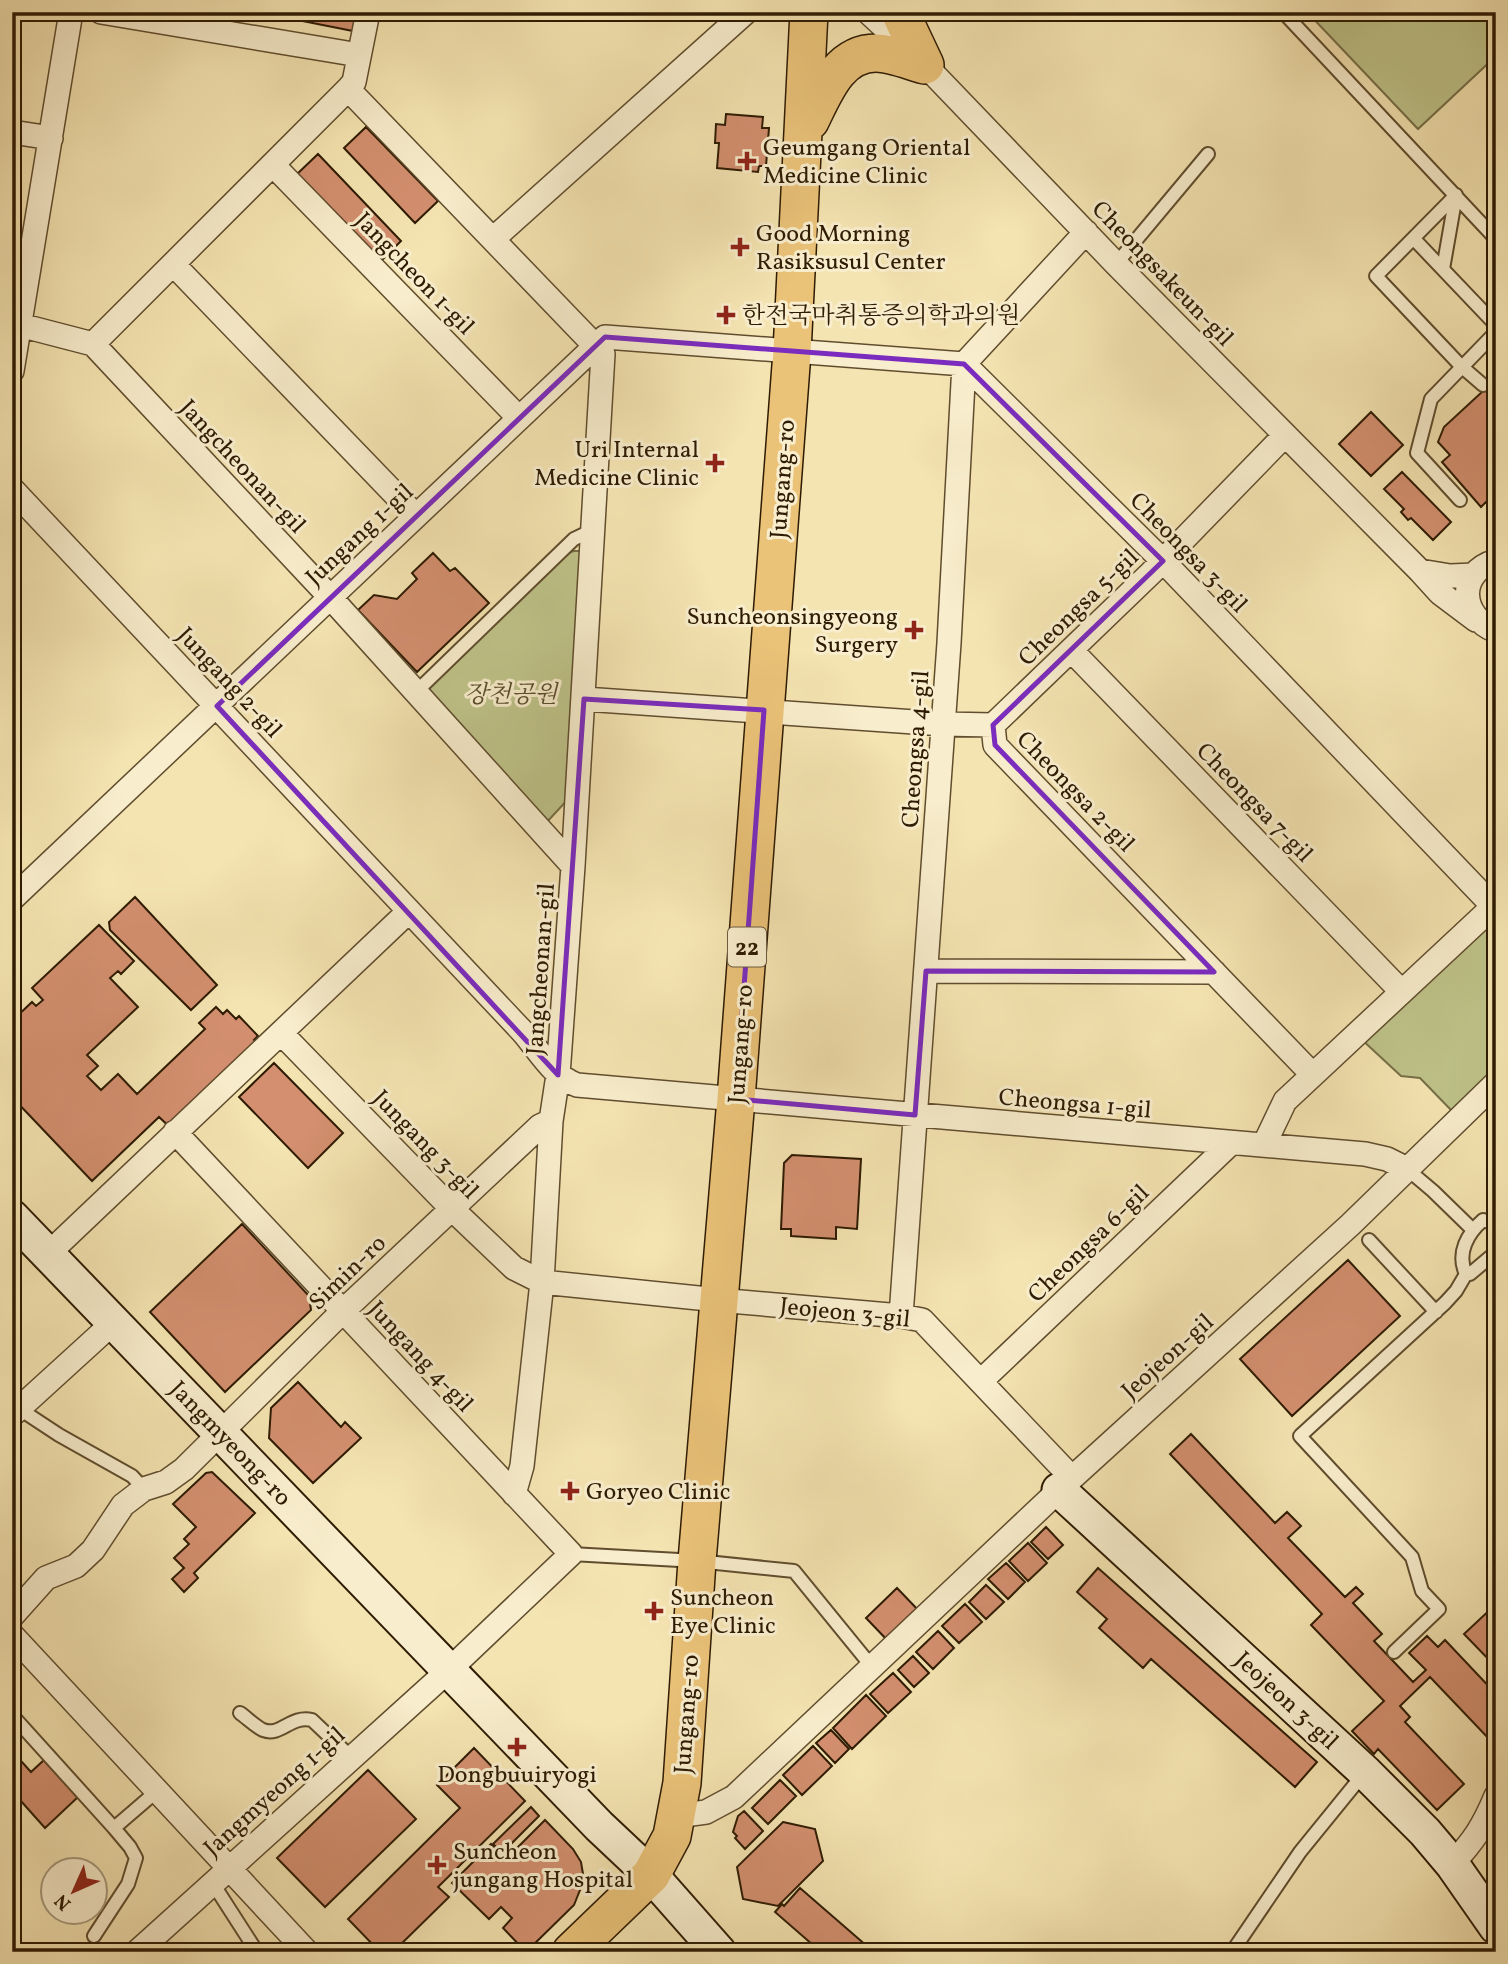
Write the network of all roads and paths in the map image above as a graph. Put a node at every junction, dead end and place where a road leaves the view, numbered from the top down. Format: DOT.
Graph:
graph roads {
  1 [pos="71,12"];
  2 [pos="101,12"];
  3 [pos="368,12"];
  4 [pos="746,12"];
  5 [pos="809,12"];
  6 [pos="868,12"];
  7 [pos="900,12"];
  8 [pos="1283,12"];
  9 [pos="359,55"];
  10 [pos="925,65"];
  11 [pos="348,89"];
  12 [pos="12,132"];
  13 [pos="51,138"];
  14 [pos="803,138"];
  15 [pos="1208,154"];
  16 [pos="273,165"];
  17 [pos="1456,195"];
  18 [pos="1086,232"];
  19 [pos="493,239"];
  20 [pos="1414,239"];
  21 [pos="1496,239"];
  22 [pos="173,264"];
  23 [pos="1116,264"];
  24 [pos="1443,270"];
  25 [pos="17,324"];
  26 [pos="1496,326"];
  27 [pos="1496,332"];
  28 [pos="93,344"];
  29 [pos="595,346"];
  30 [pos="792,352"];
  31 [pos="964,364"];
  32 [pos="1461,366"];
  33 [pos="12,371"];
  34 [pos="1483,385"];
  35 [pos="519,418"];
  36 [pos="1285,435"];
  37 [pos="12,489"];
  38 [pos="1460,500"];
  39 [pos="416,516"];
  40 [pos="593,530"];
  41 [pos="1163,561"];
  42 [pos="1496,561"];
  43 [pos="1420,571"];
  44 [pos="1474,575"];
  45 [pos="330,597"];
  46 [pos="1476,620"];
  47 [pos="1496,631"];
  48 [pos="1071,650"];
  49 [pos="415,692"];
  50 [pos="583,699"];
  51 [pos="217,706"];
  52 [pos="764,710"];
  53 [pos="943,724"];
  54 [pos="993,725"];
  55 [pos="573,866"];
  56 [pos="12,899"];
  57 [pos="1494,905"];
  58 [pos="408,912"];
  59 [pos="926,971"];
  60 [pos="1214,972"];
  61 [pos="1401,991"];
  62 [pos="281,1033"];
  63 [pos="1312,1074"];
  64 [pos="558,1076"];
  65 [pos="1496,1083"];
  66 [pos="736,1099"];
  67 [pos="915,1115"];
  68 [pos="551,1121"];
  69 [pos="175,1132"];
  70 [pos="1231,1143"];
  71 [pos="1264,1145"];
  72 [pos="1407,1169"];
  73 [pos="452,1209"];
  74 [pos="12,1217"];
  75 [pos="1496,1224"];
  76 [pos="1472,1229"];
  77 [pos="1369,1240"];
  78 [pos="1496,1252"];
  79 [pos="48,1254"];
  80 [pos="1466,1274"];
  81 [pos="542,1282"];
  82 [pos="718,1300"];
  83 [pos="343,1311"];
  84 [pos="1436,1312"];
  85 [pos="901,1316"];
  86 [pos="114,1322"];
  87 [pos="981,1381"];
  88 [pos="14,1409"];
  89 [pos="221,1432"];
  90 [pos="1066,1484"];
  91 [pos="144,1489"];
  92 [pos="514,1494"];
  93 [pos="571,1554"];
  94 [pos="697,1561"];
  95 [pos="12,1616"];
  96 [pos="12,1635"];
  97 [pos="1394,1652"];
  98 [pos="873,1668"];
  99 [pos="449,1670"];
  100 [pos="240,1713"];
  101 [pos="12,1715"];
  102 [pos="351,1758"];
  103 [pos="1365,1772"];
  104 [pos="157,1791"];
  105 [pos="1496,1796"];
  106 [pos="677,1816"];
  107 [pos="114,1828"];
  108 [pos="1496,1832"];
  109 [pos="1463,1852"];
  110 [pos="220,1874"];
  111 [pos="651,1875"];
  112 [pos="1496,1927"];
  113 [pos="94,1936"];
  114 [pos="136,1952"];
  115 [pos="257,1952"];
  116 [pos="307,1952"];
  117 [pos="571,1952"];
  118 [pos="719,1952"];
  119 [pos="1232,1952"];
  1 -- 13 [label="street"];
  2 -- 9 [label="street"];
  3 -- 9 [label="street"];
  4 -- 19 [label="street"];
  5 -- 14 [label="main road, Jungang-ro / 22"];
  6 -- 10 [label="street, Cheongsakeun-gil"];
  7 -- 10 [label="main road"];
  8 -- 17 [label="lane"];
  9 -- 11 [label="street"];
  10 -- 14 [label="main road"];
  10 -- 18 [label="street, Cheongsakeun-gil"];
  11 -- 16 [label="street"];
  11 -- 19 [label="street"];
  12 -- 13 [label="street"];
  13 -- 25 [label="street"];
  14 -- 30 [label="main road, Jungang-ro / 22"];
  15 -- 23 [label="lane"];
  16 -- 22 [label="street"];
  16 -- 35 [label="street, Jangcheon 1-gil"];
  17 -- 20 [label="lane"];
  17 -- 21 [label="lane"];
  17 -- 24 [label="lane"];
  18 -- 23 [label="street, Cheongsakeun-gil"];
  18 -- 31 [label="street"];
  19 -- 29 [label="street"];
  20 -- 24 [label="lane"];
  20 -- 32 [label="lane"];
  22 -- 28 [label="street"];
  22 -- 39 [label="street"];
  23 -- 36 [label="street, Cheongsakeun-gil"];
  24 -- 26 [label="lane"];
  25 -- 28 [label="street"];
  25 -- 33 [label="street"];
  27 -- 32 [label="lane"];
  28 -- 45 [label="street, Jangcheonan-gil"];
  29 -- 30 [label="street"];
  29 -- 35 [label="street, Jungang 1-gil"];
  29 -- 40 [label="street, Jangcheonan-gil"];
  30 -- 31 [label="street"];
  30 -- 52 [label="main road, Jungang-ro / 22"];
  31 -- 41 [label="street, Cheongsa 3-gil"];
  31 -- 53 [label="street, Cheongsa 4-gil"];
  32 -- 34 [label="lane"];
  32 -- 38 [label="lane"];
  35 -- 39 [label="street, Jungang 1-gil"];
  36 -- 41 [label="street, Cheongsa 5-gil"];
  36 -- 43 [label="street, Cheongsakeun-gil"];
  37 -- 51 [label="street, Jungang 2-gil"];
  39 -- 45 [label="street, Jungang 1-gil"];
  40 -- 49 [label="lane"];
  40 -- 50 [label="street, Jangcheonan-gil"];
  41 -- 48 [label="street, Cheongsa 5-gil"];
  41 -- 57 [label="street, Cheongsa 3-gil"];
  42 -- 44 [label="street"];
  43 -- 44 [label="street"];
  43 -- 46 [label="street, Cheongsakeun-gil"];
  44 -- 46 [label="street"];
  45 -- 49 [label="street, Jangcheonan-gil"];
  45 -- 51 [label="street, Jungang 1-gil"];
  46 -- 47 [label="street, Cheongsakeun-gil"];
  48 -- 54 [label="street, Cheongsa 5-gil"];
  48 -- 61 [label="street, Cheongsa 7-gil"];
  49 -- 55 [label="street, Jangcheonan-gil"];
  50 -- 52 [label="street, Cheongsa 2-gil"];
  50 -- 55 [label="street, Jangcheonan-gil"];
  51 -- 56 [label="street, Jungang 1-gil"];
  51 -- 58 [label="street, Jungang 2-gil"];
  52 -- 53 [label="street, Cheongsa 2-gil"];
  52 -- 66 [label="main road, Jungang-ro / 22"];
  53 -- 54 [label="street, Cheongsa 2-gil"];
  53 -- 59 [label="street, Cheongsa 4-gil"];
  54 -- 60 [label="street, Cheongsa 2-gil"];
  55 -- 64 [label="street, Jangcheonan-gil"];
  57 -- 61 [label="street"];
  58 -- 62 [label="street"];
  58 -- 64 [label="street, Jungang 2-gil"];
  59 -- 60 [label="street"];
  59 -- 67 [label="street, Cheongsa 4-gil"];
  60 -- 63 [label="street, Cheongsa 2-gil"];
  61 -- 63 [label="street"];
  62 -- 69 [label="street"];
  62 -- 73 [label="street, Jungang 3-gil"];
  63 -- 71 [label="street"];
  64 -- 66 [label="street"];
  64 -- 68 [label="street"];
  65 -- 72 [label="street, Jeojeon-gil"];
  66 -- 67 [label="street, Cheongsa 1-gil"];
  66 -- 82 [label="main road, Jungang-ro / 22"];
  67 -- 70 [label="street, Cheongsa 1-gil"];
  67 -- 85 [label="street, Cheongsa 4-gil"];
  68 -- 73 [label="street, Simin-ro"];
  68 -- 81 [label="street"];
  69 -- 79 [label="street"];
  69 -- 83 [label="street, Jungang 4-gil"];
  70 -- 71 [label="street, Cheongsa 1-gil"];
  70 -- 87 [label="street, Cheongsa 6-gil"];
  71 -- 72 [label="street, Cheongsa 1-gil"];
  72 -- 76 [label="lane"];
  72 -- 90 [label="street, Jeojeon-gil"];
  73 -- 81 [label="street, Jungang 3-gil"];
  73 -- 83 [label="street, Simin-ro"];
  74 -- 79 [label="street, Jangmyeong-ro"];
  75 -- 76 [label="lane"];
  76 -- 80 [label="lane"];
  77 -- 84 [label="lane"];
  78 -- 80 [label="lane"];
  79 -- 86 [label="street, Jangmyeong-ro"];
  80 -- 84 [label="lane"];
  81 -- 82 [label="street, Jungang 3-gil"];
  81 -- 92 [label="street"];
  82 -- 85 [label="street, Jeojeon 3-gil"];
  82 -- 94 [label="main road, Jungang-ro / 22"];
  83 -- 89 [label="street, Simin-ro"];
  83 -- 92 [label="street, Jungang 4-gil"];
  84 -- 97 [label="lane"];
  85 -- 87 [label="street, Jeojeon 3-gil"];
  86 -- 88 [label="street"];
  86 -- 89 [label="street, Jangmyeong-ro"];
  87 -- 90 [label="street, Jeojeon 3-gil"];
  88 -- 91 [label="lane"];
  89 -- 91 [label="street, Simin-ro"];
  89 -- 99 [label="street, Jangmyeong-ro"];
  90 -- 98 [label="street, Jeojeon-gil"];
  90 -- 103 [label="street, Jeojeon 3-gil"];
  91 -- 95 [label="street, Simin-ro"];
  92 -- 93 [label="street, Jungang 4-gil"];
  93 -- 94 [label="lane"];
  93 -- 99 [label="street"];
  94 -- 98 [label="lane"];
  94 -- 106 [label="main road, Jungang-ro / 22"];
  96 -- 104 [label="street"];
  98 -- 106 [label="street, Jeojeon-gil"];
  99 -- 102 [label="street, Jangmyeong 1-gil"];
  99 -- 111 [label="street, Jangmyeong-ro"];
  100 -- 102 [label="lane"];
  101 -- 107 [label="lane"];
  102 -- 110 [label="street, Jangmyeong 1-gil"];
  103 -- 109 [label="street, Jeojeon 3-gil"];
  103 -- 119 [label="lane"];
  104 -- 107 [label="lane"];
  104 -- 110 [label="street"];
  105 -- 109 [label="street"];
  106 -- 111 [label="main road, Jungang-ro / 22"];
  107 -- 113 [label="lane"];
  108 -- 109 [label="street"];
  109 -- 112 [label="street, Jeojeon 3-gil"];
  110 -- 114 [label="street, Jangmyeong 1-gil"];
  110 -- 115 [label="lane"];
  110 -- 116 [label="street"];
  111 -- 117 [label="main road, Jungang-ro / 22"];
  111 -- 118 [label="street, Jangmyeong-ro"];
}
